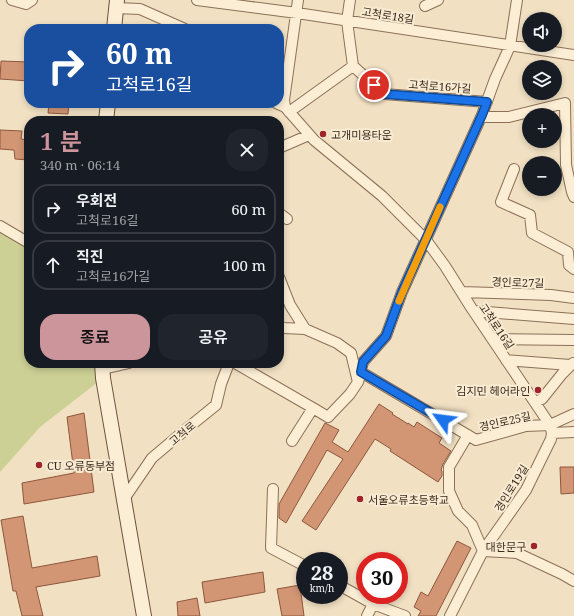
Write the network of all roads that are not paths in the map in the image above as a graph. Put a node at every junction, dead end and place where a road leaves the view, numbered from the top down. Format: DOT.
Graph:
graph roads {
  1 [pos="12,0"];
  2 [pos="32,0"];
  3 [pos="197,0"];
  4 [pos="298,0"];
  5 [pos="350,0"];
  6 [pos="438,0"];
  7 [pos="517,0"];
  8 [pos="117,4"];
  9 [pos="425,6"];
  10 [pos="297,13"];
  11 [pos="347,20"];
  12 [pos="115,24"];
  13 [pos="174,24"];
  14 [pos="510,46"];
  15 [pos="574,55"];
  16 [pos="353,66"];
  17 [pos="284,97"];
  18 [pos="284,102"];
  19 [pos="487,102"];
  20 [pos="284,104"];
  21 [pos="481,117"];
  22 [pos="309,135"];
  23 [pos="284,146"];
  24 [pos="514,169"];
  25 [pos="574,197"];
  26 [pos="0,226"];
  27 [pos="24,240"];
  28 [pos="426,240"];
  29 [pos="574,269"];
  30 [pos="284,290"];
  31 [pos="462,292"];
  32 [pos="574,298"];
  33 [pos="474,312"];
  34 [pos="574,319"];
  35 [pos="284,328"];
  36 [pos="305,329"];
  37 [pos="492,339"];
  38 [pos="574,340"];
  39 [pos="506,360"];
  40 [pos="572,363"];
  41 [pos="102,368"];
  42 [pos="226,368"];
  43 [pos="244,368"];
  44 [pos="361,372"];
  45 [pos="358,382"];
  46 [pos="534,402"];
  47 [pos="314,408"];
  48 [pos="574,414"];
  49 [pos="551,429"];
  50 [pos="574,432"];
  51 [pos="468,435"];
  52 [pos="292,441"];
  53 [pos="273,489"];
  54 [pos="124,499"];
  55 [pos="483,551"];
  56 [pos="296,561"];
  57 [pos="574,581"];
  58 [pos="374,604"];
  59 [pos="144,616"];
  60 [pos="367,616"];
  61 [pos="405,616"];
  62 [pos="450,616"];
  1 -- 2 [label="street"];
  3 -- 10 [label="street, 고척로18길"];
  4 -- 10 [label="street"];
  5 -- 11 [label="street"];
  6 -- 9 [label="street"];
  7 -- 14 [label="street"];
  8 -- 12 [label="main road"];
  8 -- 13 [label="street"];
  10 -- 11 [label="street, 고척로18길"];
  10 -- 17 [label="street"];
  11 -- 14 [label="street, 고척로18길"];
  11 -- 16 [label="street"];
  14 -- 15 [label="street, 고척로18길"];
  14 -- 19 [label="street"];
  16 -- 18 [label="street"];
  16 -- 19 [label="street, 고척로16가길"];
  19 -- 21 [label="street"];
  20 -- 22 [label="street, 고척로16길"];
  21 -- 25 [label="street"];
  21 -- 28 [label="street"];
  22 -- 23 [label="street"];
  22 -- 28 [label="street, 고척로16길"];
  24 -- 29 [label="street"];
  26 -- 27 [label="street"];
  28 -- 31 [label="street, 고척로16길"];
  28 -- 44 [label="street"];
  30 -- 36 [label="street"];
  31 -- 32 [label="street, 경인로27길"];
  31 -- 33 [label="street, 고척로16길"];
  33 -- 34 [label="street"];
  33 -- 37 [label="street, 고척로16길"];
  35 -- 36 [label="street"];
  36 -- 45 [label="street"];
  37 -- 38 [label="street"];
  37 -- 39 [label="street, 고척로16길"];
  39 -- 40 [label="street"];
  39 -- 46 [label="street, 고척로16길"];
  40 -- 46 [label="street"];
  41 -- 54 [label="main road"];
  42 -- 54 [label="street, 고척로"];
  43 -- 47 [label="street"];
  44 -- 45 [label="street"];
  44 -- 51 [label="street, 경인로25길"];
  45 -- 47 [label="street"];
  46 -- 49 [label="street, 고척로16길"];
  47 -- 52 [label="street"];
  48 -- 49 [label="street, 경인로25길"];
  49 -- 50 [label="street"];
  49 -- 51 [label="street, 경인로25길"];
  49 -- 55 [label="street, 경인로19길"];
  51 -- 55 [label="street"];
  53 -- 56 [label="street"];
  54 -- 59 [label="main road"];
  55 -- 57 [label="street"];
  55 -- 62 [label="street, 경인로19길"];
  58 -- 60 [label="street"];
  58 -- 61 [label="street"];
}
